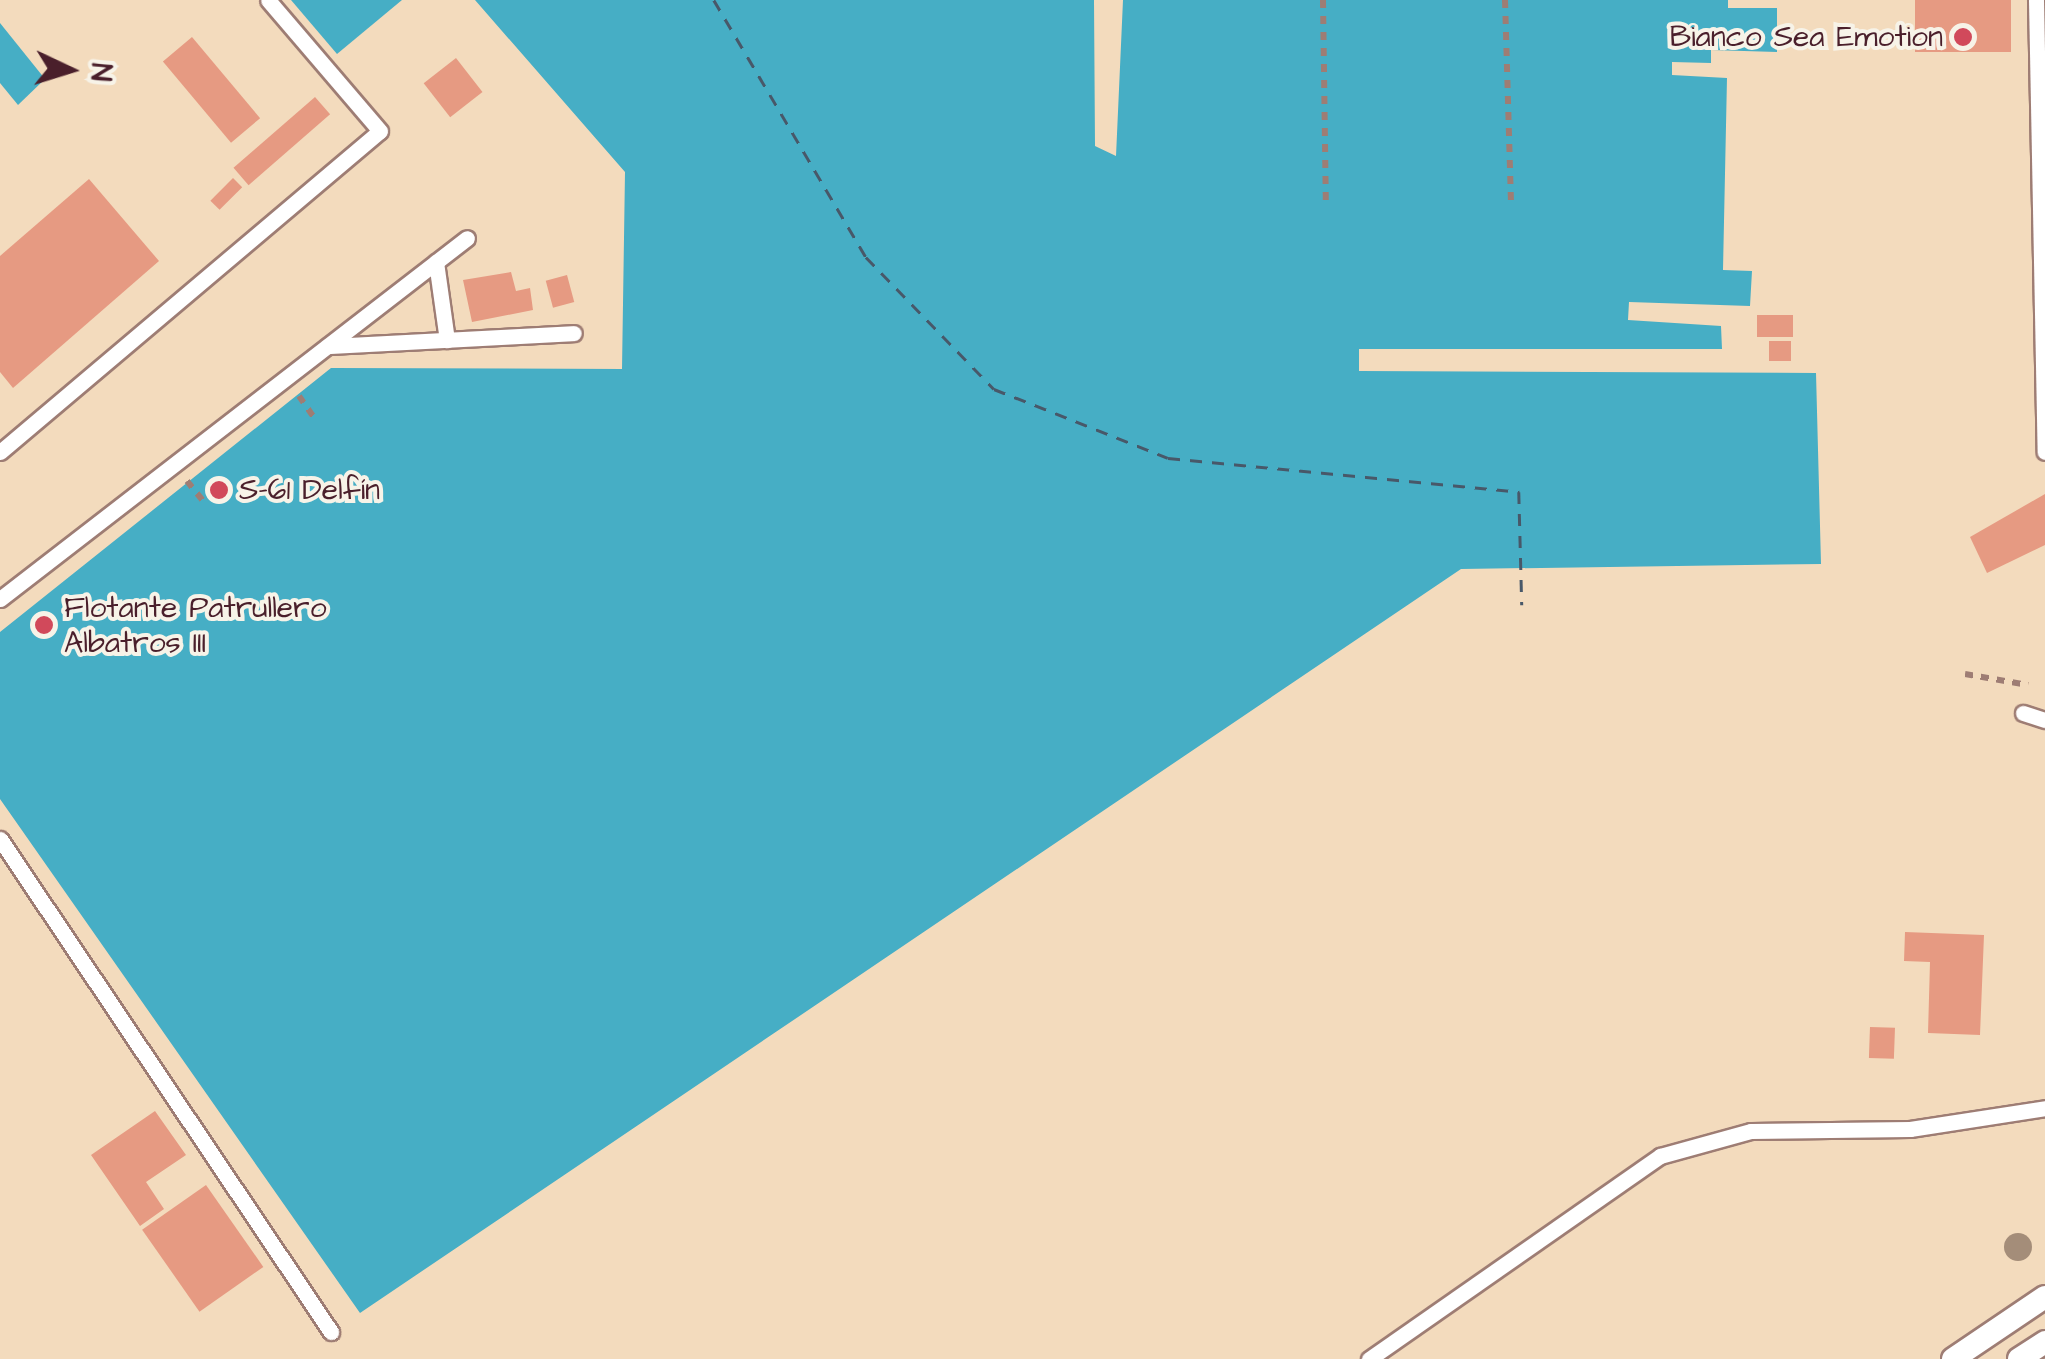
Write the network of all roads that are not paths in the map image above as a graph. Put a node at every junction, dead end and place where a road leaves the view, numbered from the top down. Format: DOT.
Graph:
graph roads {
  1 [pos="268,0"];
  2 [pos="2036,0"];
  3 [pos="466,238"];
  4 [pos="436,262"];
  5 [pos="574,333"];
  6 [pos="446,340"];
  7 [pos="327,346"];
  8 [pos="0,452"];
  9 [pos="2045,452"];
  10 [pos="0,599"];
  11 [pos="2023,714"];
  12 [pos="2045,720"];
  13 [pos="0,839"];
  14 [pos="2045,1108"];
  15 [pos="2045,1296"];
  16 [pos="331,1332"];
  17 [pos="2045,1342"];
  18 [pos="1370,1359"];
  19 [pos="1953,1359"];
  20 [pos="2019,1359"];
  1 -- 8 [label="lane"];
  2 -- 9 [label="lane"];
  3 -- 4 [label="lane"];
  4 -- 6 [label="lane"];
  4 -- 7 [label="lane"];
  5 -- 6 [label="lane"];
  6 -- 7 [label="lane"];
  7 -- 10 [label="lane"];
  11 -- 12 [label="lane"];
  13 -- 16 [label="lane"];
  14 -- 18 [label="lane"];
  15 -- 19 [label="street"];
  17 -- 20 [label="street"];
}
